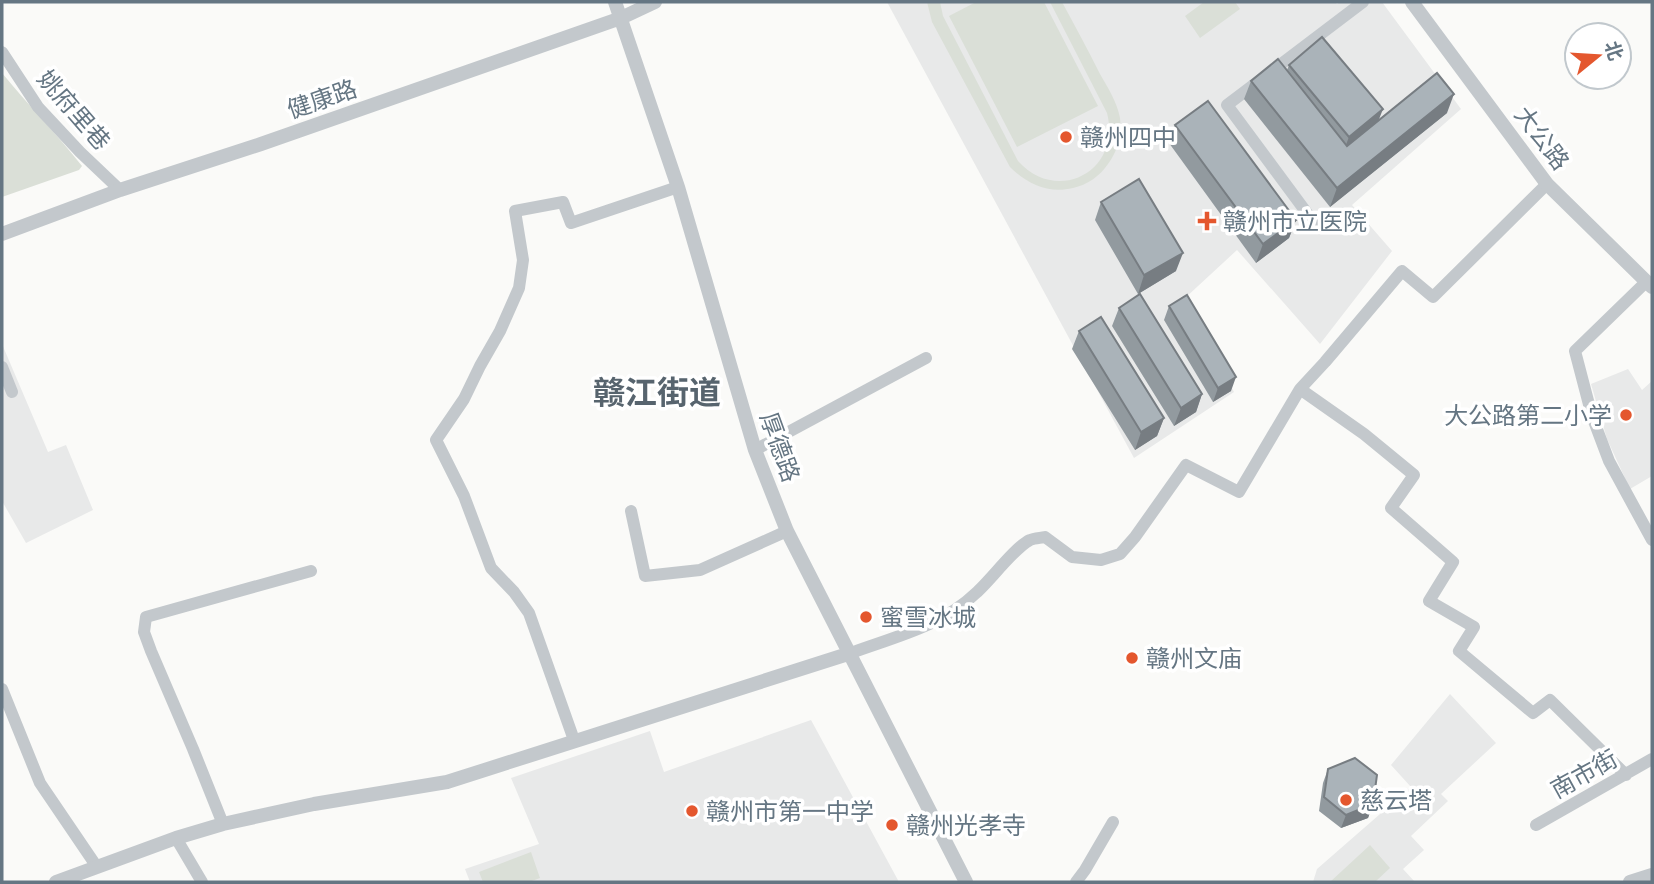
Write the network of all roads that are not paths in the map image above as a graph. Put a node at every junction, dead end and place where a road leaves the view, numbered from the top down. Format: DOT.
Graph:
graph roads {
  1 [pos="615,2"];
  2 [pos="655,2"];
  3 [pos="1363,2"];
  4 [pos="1412,2"];
  5 [pos="621,18"];
  6 [pos="2,52"];
  7 [pos="1547,184"];
  8 [pos="678,187"];
  9 [pos="120,190"];
  10 [pos="1315,224"];
  11 [pos="2,234"];
  12 [pos="1649,285"];
  13 [pos="926,358"];
  14 [pos="2,367"];
  15 [pos="1300,389"];
  16 [pos="12,392"];
  17 [pos="755,450"];
  18 [pos="631,511"];
  19 [pos="787,531"];
  20 [pos="1652,540"];
  21 [pos="311,571"];
  22 [pos="851,653"];
  23 [pos="2,689"];
  24 [pos="574,740"];
  25 [pos="1652,759"];
  26 [pos="1626,775"];
  27 [pos="1113,822"];
  28 [pos="223,824"];
  29 [pos="1536,825"];
  30 [pos="176,838"];
  31 [pos="97,867"];
  32 [pos="1652,876"];
  33 [pos="56,882"];
  34 [pos="202,882"];
  35 [pos="966,882"];
  36 [pos="1076,882"];
  37 [pos="1630,882"];
  1 -- 5 [label="street, 厚德路"];
  2 -- 5 [label="street, 健康路"];
  3 -- 10 [label="street"];
  4 -- 7 [label="street, 大公路"];
  5 -- 8 [label="street, 厚德路"];
  5 -- 9 [label="street, 健康路"];
  6 -- 9 [label="street, 姚府里巷"];
  7 -- 12 [label="street, 大公路"];
  7 -- 15 [label="street"];
  8 -- 17 [label="street, 厚德路"];
  8 -- 24 [label="street"];
  9 -- 11 [label="street, 健康路"];
  12 -- 20 [label="street"];
  13 -- 17 [label="street"];
  14 -- 16 [label="street"];
  15 -- 22 [label="street"];
  15 -- 26 [label="street"];
  17 -- 19 [label="street, 厚德路"];
  18 -- 19 [label="street"];
  19 -- 22 [label="street, 厚德路"];
  21 -- 28 [label="street"];
  22 -- 24 [label="street"];
  22 -- 35 [label="street, 厚德路"];
  23 -- 31 [label="street"];
  24 -- 28 [label="street"];
  25 -- 26 [label="street, 南市街"];
  26 -- 29 [label="street, 南市街"];
  27 -- 36 [label="street"];
  28 -- 30 [label="street"];
  30 -- 31 [label="street"];
  30 -- 34 [label="street"];
  31 -- 33 [label="street"];
  32 -- 37 [label="street"];
}
